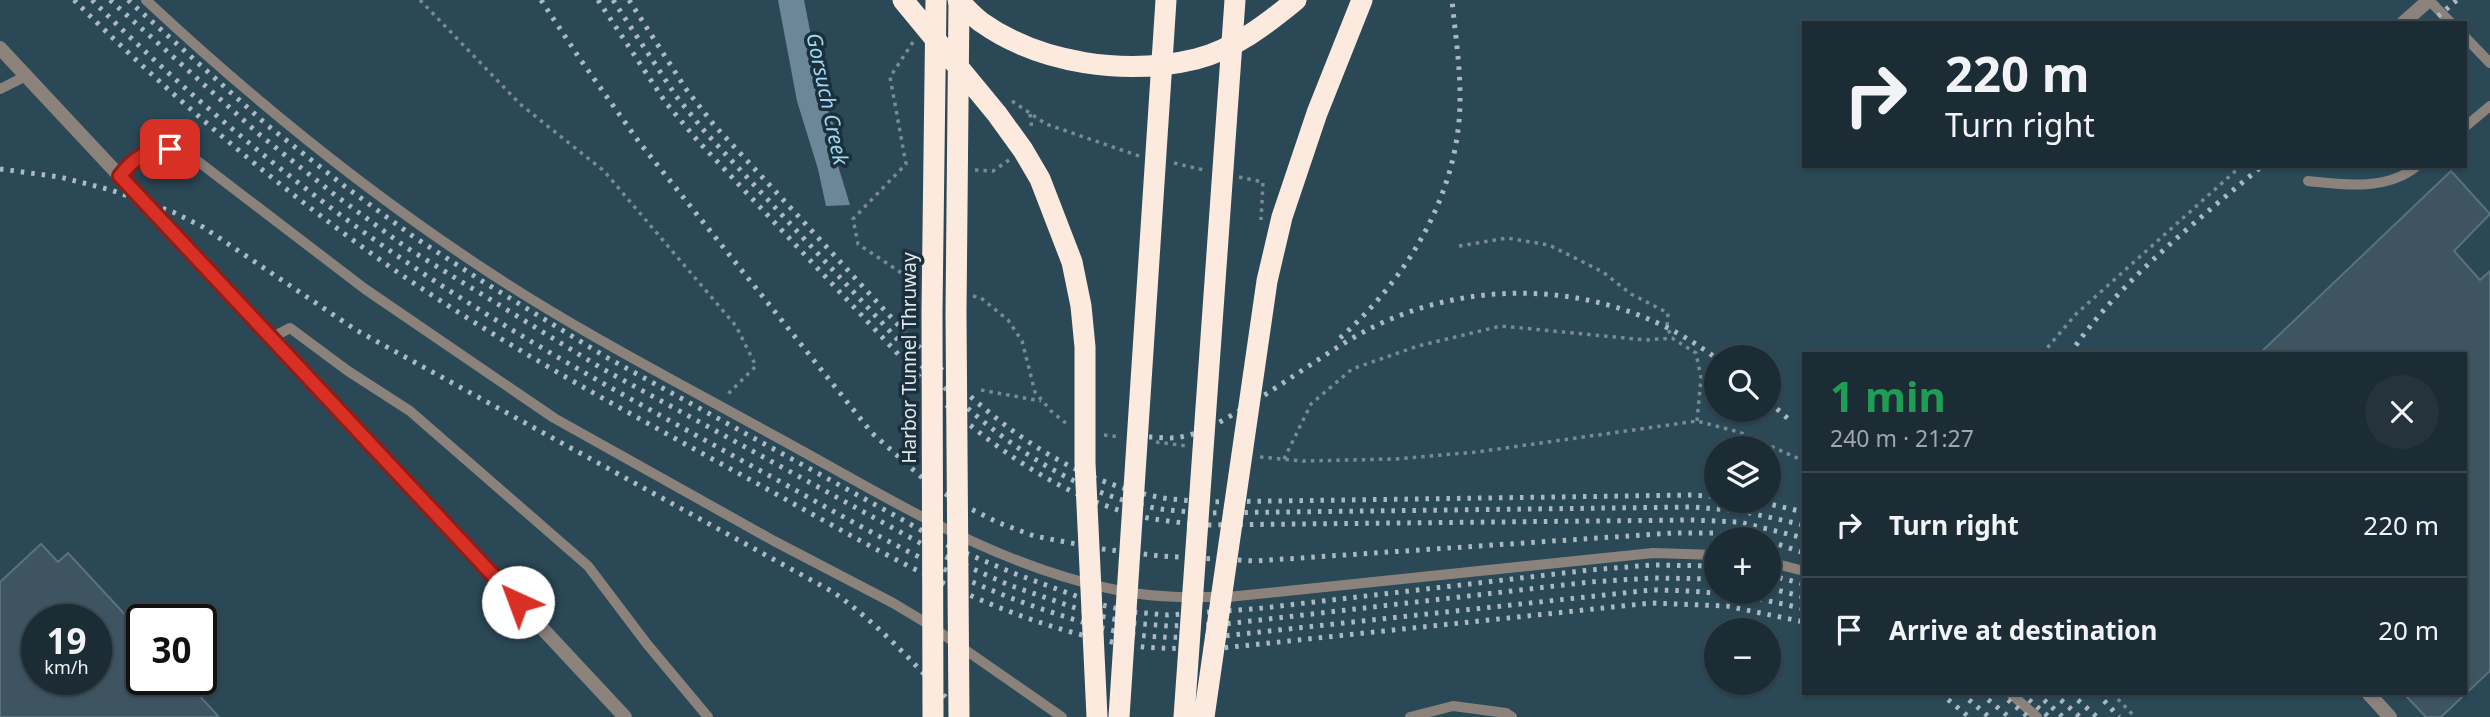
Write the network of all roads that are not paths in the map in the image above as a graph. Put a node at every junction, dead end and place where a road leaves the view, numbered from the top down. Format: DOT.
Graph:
graph roads {
  1 [pos="146,0"];
  2 [pos="903,0"];
  3 [pos="936,0"];
  4 [pos="959,0"];
  5 [pos="1166,0"];
  6 [pos="1235,0"];
  7 [pos="1296,0"];
  8 [pos="1362,0"];
  9 [pos="2429,0"];
  10 [pos="2405,21"];
  11 [pos="2449,21"];
  12 [pos="2467,39"];
  13 [pos="0,48"];
  14 [pos="2490,63"];
  15 [pos="26,76"];
  16 [pos="0,89"];
  17 [pos="2490,106"];
  18 [pos="2467,125"];
  19 [pos="2414,168"];
  20 [pos="120,176"];
  21 [pos="2308,180"];
  22 [pos="271,338"];
  23 [pos="1704,555"];
  24 [pos="1781,565"];
  25 [pos="1802,570"];
  26 [pos="2012,695"];
  27 [pos="2370,695"];
  28 [pos="625,717"];
  29 [pos="708,717"];
  30 [pos="933,717"];
  31 [pos="959,717"];
  32 [pos="1062,717"];
  33 [pos="1097,717"];
  34 [pos="1119,717"];
  35 [pos="1184,717"];
  36 [pos="1204,717"];
  37 [pos="1410,717"];
  38 [pos="1512,717"];
  39 [pos="2037,717"];
  40 [pos="2390,717"];
  1 -- 23 [label="lane"];
  2 -- 33 [label="highway, bridge"];
  3 -- 30 [label="highway, Harbor Tunnel Thruway, bridge"];
  4 -- 7 [label="highway"];
  4 -- 31 [label="highway, bridge"];
  5 -- 34 [label="highway, bridge"];
  6 -- 35 [label="highway, bridge"];
  8 -- 36 [label="highway, bridge"];
  9 -- 10 [label="street"];
  9 -- 11 [label="lane"];
  12 -- 14 [label="lane"];
  13 -- 15 [label="street"];
  15 -- 16 [label="lane"];
  15 -- 20 [label="street"];
  17 -- 18 [label="lane"];
  19 -- 21 [label="lane"];
  20 -- 22 [label="street"];
  20 -- 32 [label="lane"];
  22 -- 28 [label="street"];
  22 -- 29 [label="lane"];
  24 -- 25 [label="lane"];
  26 -- 39 [label="lane"];
  27 -- 40 [label="street"];
  37 -- 38 [label="lane"];
}
